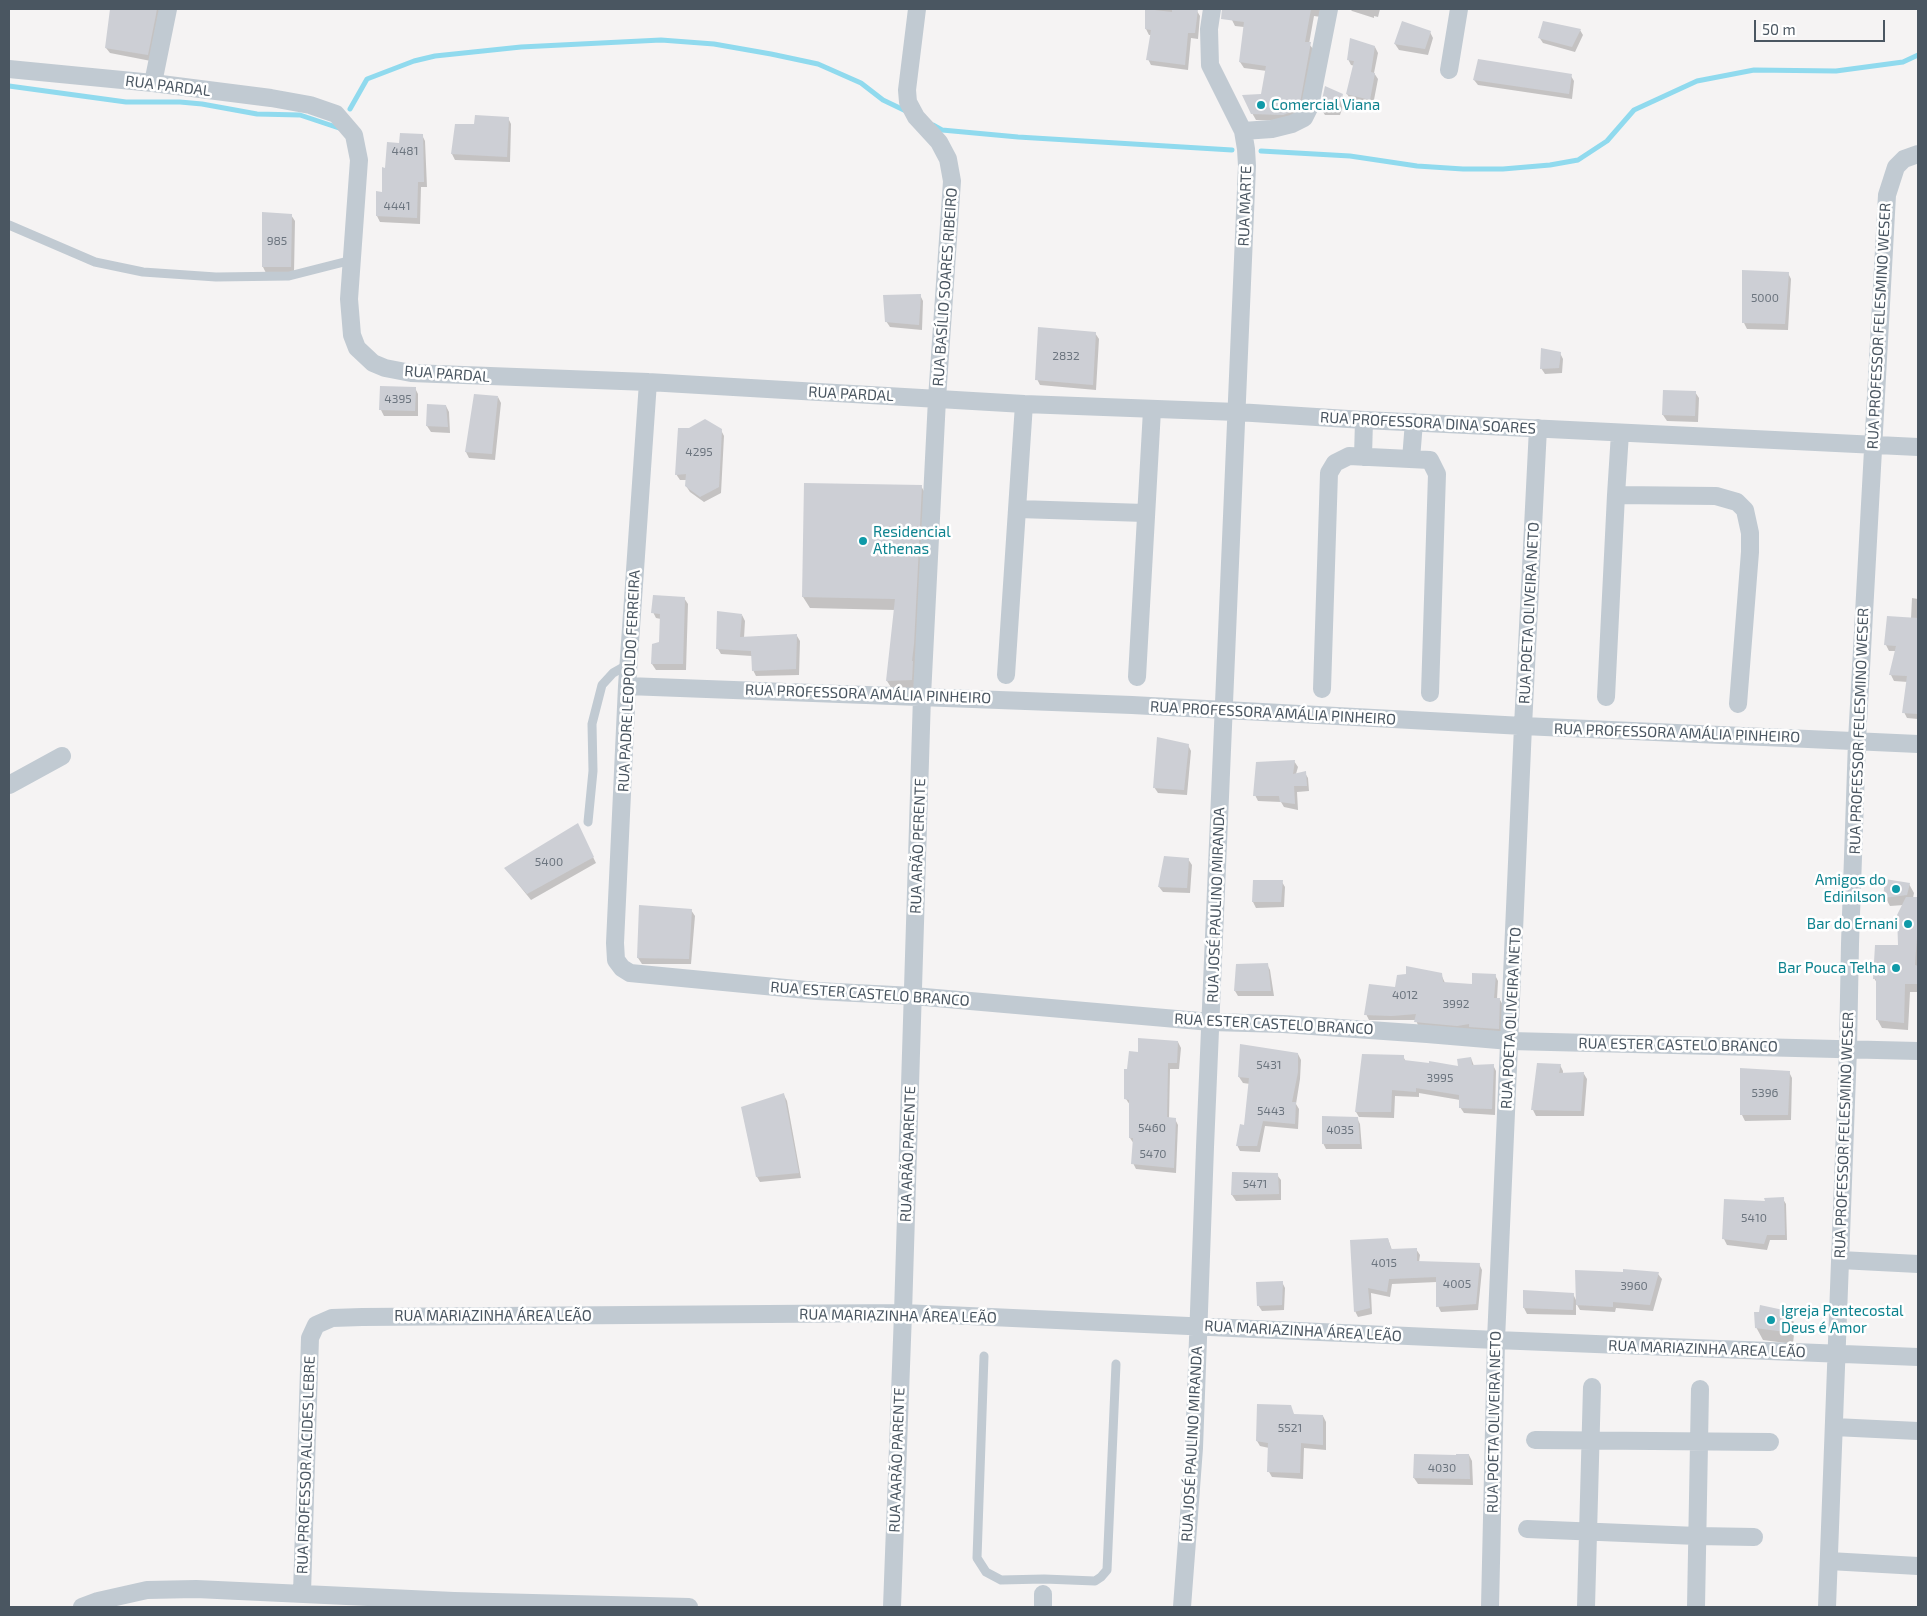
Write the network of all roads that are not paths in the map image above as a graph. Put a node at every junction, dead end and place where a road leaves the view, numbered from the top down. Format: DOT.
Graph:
graph roads {
  1 [pos="168,9"];
  2 [pos="917,9"];
  3 [pos="1212,9"];
  4 [pos="1329,9"];
  5 [pos="1459,9"];
  6 [pos="9,69"];
  7 [pos="1449,70"];
  8 [pos="152,83"];
  9 [pos="1243,132"];
  10 [pos="1911,157"];
  11 [pos="9,225"];
  12 [pos="352,260"];
  13 [pos="648,382"];
  14 [pos="937,399"];
  15 [pos="1024,404"];
  16 [pos="1152,410"];
  17 [pos="1237,412"];
  18 [pos="1364,420"];
  19 [pos="1414,422"];
  20 [pos="1538,428"];
  21 [pos="1620,432"];
  22 [pos="1872,446"];
  23 [pos="1918,448"];
  24 [pos="1363,457"];
  25 [pos="1411,459"];
  26 [pos="1616,495"];
  27 [pos="1018,509"];
  28 [pos="1145,513"];
  29 [pos="629,664"];
  30 [pos="1006,674"];
  31 [pos="1137,677"];
  32 [pos="627,686"];
  33 [pos="1322,689"];
  34 [pos="1430,693"];
  35 [pos="922,696"];
  36 [pos="1606,697"];
  37 [pos="1738,704"];
  38 [pos="1224,711"];
  39 [pos="1523,726"];
  40 [pos="1857,741"];
  41 [pos="1918,744"];
  42 [pos="62,756"];
  43 [pos="9,785"];
  44 [pos="588,822"];
  45 [pos="630,973"];
  46 [pos="914,996"];
  47 [pos="1211,1022"];
  48 [pos="1510,1042"];
  49 [pos="1848,1049"];
  50 [pos="1918,1051"];
  51 [pos="1840,1260"];
  52 [pos="1918,1264"];
  53 [pos="903,1313"];
  54 [pos="1199,1326"];
  55 [pos="310,1338"];
  56 [pos="1496,1340"];
  57 [pos="1836,1355"];
  58 [pos="984,1356"];
  59 [pos="1918,1357"];
  60 [pos="1116,1364"];
  61 [pos="1592,1387"];
  62 [pos="1700,1389"];
  63 [pos="1834,1427"];
  64 [pos="1918,1431"];
  65 [pos="1535,1440"];
  66 [pos="1592,1441"];
  67 [pos="1699,1442"];
  68 [pos="1770,1442"];
  69 [pos="1527,1529"];
  70 [pos="1588,1531"];
  71 [pos="1697,1536"];
  72 [pos="1754,1536"];
  73 [pos="1829,1561"];
  74 [pos="1918,1566"];
  75 [pos="302,1593"];
  76 [pos="1043,1593"];
  77 [pos="277,1600"];
  78 [pos="82,1607"];
  79 [pos="688,1607"];
  80 [pos="892,1607"];
  81 [pos="1182,1607"];
  82 [pos="1490,1607"];
  83 [pos="1586,1607"];
  84 [pos="1696,1607"];
  85 [pos="1827,1607"];
  1 -- 8 [label="street"];
  2 -- 14 [label="street, RUA BASÍLIO SOARES RIBEIRO"];
  3 -- 9 [label="street, RUA MARTE"];
  4 -- 9 [label="street"];
  5 -- 7 [label="street"];
  6 -- 8 [label="street, RUA PARDAL"];
  8 -- 12 [label="street, RUA PARDAL"];
  9 -- 17 [label="street, RUA MARTE"];
  10 -- 22 [label="street, RUA PROFESSOR FELESMINO WESER"];
  11 -- 12 [label="lane"];
  12 -- 13 [label="street, RUA PARDAL"];
  13 -- 14 [label="street, RUA PARDAL"];
  13 -- 29 [label="street, RUA PADRE LEOPOLDO FERREIRA"];
  14 -- 15 [label="street, RUA PROFESSORA DINA SOARES"];
  14 -- 35 [label="street"];
  15 -- 16 [label="street, RUA PROFESSORA DINA SOARES"];
  15 -- 27 [label="street"];
  16 -- 17 [label="street, RUA PROFESSORA DINA SOARES"];
  16 -- 28 [label="street"];
  17 -- 18 [label="street, RUA PROFESSORA DINA SOARES"];
  17 -- 38 [label="street, RUA JOSÉ PAULINO MIRANDA"];
  18 -- 19 [label="street, RUA PROFESSORA DINA SOARES"];
  18 -- 24 [label="street"];
  19 -- 20 [label="street, RUA PROFESSORA DINA SOARES"];
  19 -- 25 [label="street"];
  20 -- 21 [label="street, RUA PROFESSORA DINA SOARES"];
  20 -- 39 [label="street, RUA POETA OLIVEIRA NETO"];
  21 -- 22 [label="street, RUA PROFESSORA DINA SOARES"];
  21 -- 26 [label="street"];
  22 -- 23 [label="street, RUA PROFESSORA DINA SOARES"];
  22 -- 40 [label="street, RUA PROFESSOR FELESMINO WESER"];
  24 -- 25 [label="street"];
  24 -- 33 [label="street"];
  25 -- 34 [label="street"];
  26 -- 36 [label="street"];
  26 -- 37 [label="street"];
  27 -- 28 [label="street"];
  27 -- 30 [label="street"];
  28 -- 31 [label="street"];
  29 -- 32 [label="street, RUA PADRE LEOPOLDO FERREIRA"];
  29 -- 44 [label="lane"];
  32 -- 35 [label="street, RUA PROFESSORA AMÁLIA PINHEIRO"];
  32 -- 45 [label="street, RUA PADRE LEOPOLDO FERREIRA"];
  35 -- 38 [label="street, RUA PROFESSORA AMÁLIA PINHEIRO"];
  35 -- 46 [label="street, RUA ARÃO PERENTE"];
  38 -- 39 [label="street, RUA PROFESSORA AMÁLIA PINHEIRO"];
  38 -- 47 [label="street, RUA JOSÉ PAULINO MIRANDA"];
  39 -- 40 [label="street, RUA PROFESSORA AMÁLIA PINHEIRO"];
  39 -- 48 [label="street, RUA POETA OLIVEIRA NETO"];
  40 -- 41 [label="street, RUA PROFESSORA AMÁLIA PINHEIRO"];
  40 -- 49 [label="street, RUA PROFESSOR FELESMINO WESER"];
  42 -- 43 [label="street"];
  45 -- 46 [label="street, RUA ESTER CASTELO BRANCO"];
  46 -- 47 [label="street, RUA ESTER CASTELO BRANCO"];
  46 -- 53 [label="street, RUA ARÃO PARENTE"];
  47 -- 48 [label="street, RUA ESTER CASTELO BRANCO"];
  47 -- 54 [label="street, RUA JOSÉ PAULINO MIRANDA"];
  48 -- 49 [label="street, RUA ESTER CASTELO BRANCO"];
  48 -- 56 [label="street, RUA POETA OLIVEIRA NETO"];
  49 -- 50 [label="street, RUA ESTER CASTELO BRANCO"];
  49 -- 51 [label="street, RUA PROFESSOR FELESMINO WESER"];
  51 -- 52 [label="street"];
  51 -- 57 [label="street, RUA PROFESSOR FELESMINO WESER"];
  53 -- 54 [label="street, RUA MARIAZINHA ÁREA LEÃO"];
  53 -- 55 [label="street, RUA MARIAZINHA ÁREA LEÃO"];
  53 -- 80 [label="street, RUA AARÃO PARENTE"];
  54 -- 56 [label="street, RUA MARIAZINHA ÁREA LEÃO"];
  54 -- 81 [label="street, RUA JOSÉ PAULINO MIRANDA"];
  55 -- 75 [label="street, RUA PROFESSOR ALCIDES LEBRE"];
  56 -- 57 [label="street, RUA MARIAZINHA AREA LEÃO"];
  56 -- 82 [label="street, RUA POETA OLIVEIRA NETO"];
  57 -- 59 [label="street, RUA MARIAZINHA AREA LEÃO"];
  57 -- 63 [label="street, RUA PROFESSOR FELESMINO WESER"];
  58 -- 76 [label="lane"];
  60 -- 76 [label="lane"];
  61 -- 66 [label="street"];
  62 -- 67 [label="street"];
  63 -- 64 [label="street"];
  63 -- 73 [label="street, RUA PROFESSOR FELESMINO WESER"];
  65 -- 66 [label="street"];
  66 -- 67 [label="street"];
  66 -- 70 [label="street"];
  67 -- 68 [label="street"];
  67 -- 71 [label="street"];
  69 -- 70 [label="street"];
  70 -- 71 [label="street"];
  70 -- 83 [label="street"];
  71 -- 72 [label="street"];
  71 -- 84 [label="street"];
  73 -- 74 [label="street"];
  73 -- 85 [label="street, RUA PROFESSOR FELESMINO WESER"];
  75 -- 77 [label="street"];
  75 -- 79 [label="street"];
  77 -- 78 [label="street"];
}
